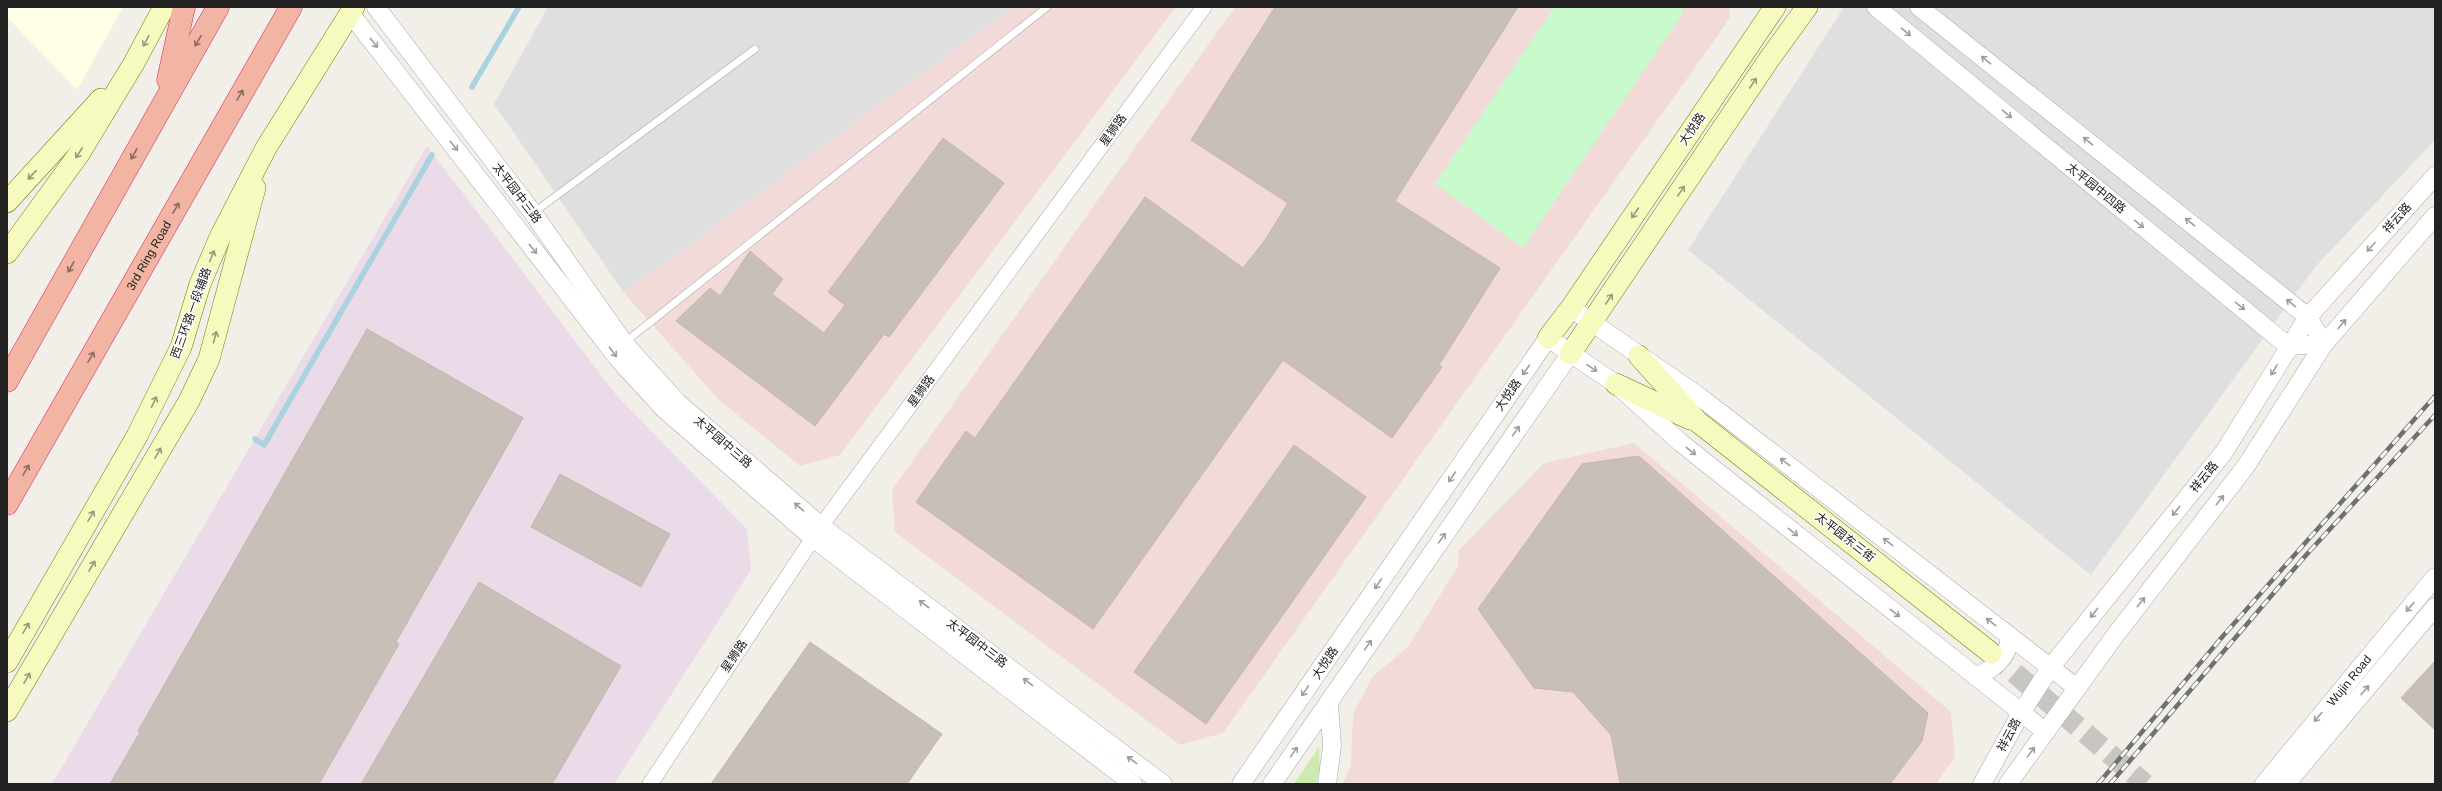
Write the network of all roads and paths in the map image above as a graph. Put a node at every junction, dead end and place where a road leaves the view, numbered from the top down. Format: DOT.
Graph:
graph roads {
  1 [pos="164,7"];
  2 [pos="184,7"];
  3 [pos="218,7"];
  4 [pos="291,7"];
  5 [pos="376,7"];
  6 [pos="1047,7"];
  7 [pos="1204,7"];
  8 [pos="1775,7"];
  9 [pos="1808,7"];
  10 [pos="1876,7"];
  11 [pos="1919,7"];
  12 [pos="352,10"];
  13 [pos="755,49"];
  14 [pos="134,63"];
  15 [pos="164,102"];
  16 [pos="266,148"];
  17 [pos="2435,176"];
  18 [pos="7,202"];
  19 [pos="533,213"];
  20 [pos="2435,216"];
  21 [pos="7,253"];
  22 [pos="1571,308"];
  23 [pos="2308,317"];
  24 [pos="1592,323"];
  25 [pos="1548,338"];
  26 [pos="624,343"];
  27 [pos="2324,344"];
  28 [pos="2288,346"];
  29 [pos="1570,354"];
  30 [pos="1639,356"];
  31 [pos="7,381"];
  32 [pos="1616,384"];
  33 [pos="1698,422"];
  34 [pos="7,504"];
  35 [pos="817,532"];
  36 [pos="2435,577"];
  37 [pos="2435,607"];
  38 [pos="2010,637"];
  39 [pos="1991,653"];
  40 [pos="7,662"];
  41 [pos="2050,668"];
  42 [pos="1976,677"];
  43 [pos="2077,688"];
  44 [pos="1329,702"];
  45 [pos="7,711"];
  46 [pos="2021,713"];
  47 [pos="2046,732"];
  48 [pos="650,784"];
  49 [pos="1133,784"];
  50 [pos="1163,784"];
  51 [pos="1241,784"];
  52 [pos="1272,784"];
  53 [pos="1327,784"];
  54 [pos="1982,784"];
  55 [pos="2008,784"];
  56 [pos="2264,784"];
  57 [pos="2286,784"];
  1 -- 14 [label="main road, one-way"];
  2 -- 15 [label="highway"];
  3 -- 15 [label="highway, one-way"];
  34 -- 4 [label="highway, 3rd Ring Road, one-way"];
  5 -- 19 [label="street, 太平园中三路"];
  6 -- 26 [label="lane"];
  7 -- 35 [label="street, 星狮路"];
  8 -- 22 [label="main road, 大悦路, one-way"];
  24 -- 9 [label="main road, one-way"];
  10 -- 28 [label="street, 太平园中四路, one-way"];
  23 -- 11 [label="street, one-way"];
  12 -- 16 [label="main road, 西三环路一段辅路"];
  12 -- 35 [label="street, 太平园中三路, one-way"];
  13 -- 19 [label="lane"];
  14 -- 18 [label="main road, one-way"];
  14 -- 21 [label="main road, one-way"];
  15 -- 31 [label="highway, one-way"];
  40 -- 16 [label="main road, 西三环路一段辅路, one-way"];
  45 -- 16 [label="main road, one-way"];
  17 -- 23 [label="street, 祥云路, one-way"];
  19 -- 26 [label="street, 太平园中三路"];
  27 -- 20 [label="street, one-way"];
  22 -- 24 [label="street"];
  22 -- 25 [label="main road, 大悦路"];
  23 -- 27 [label="street"];
  23 -- 28 [label="street, 祥云路"];
  24 -- 29 [label="main road"];
  24 -- 30 [label="street"];
  25 -- 29 [label="street"];
  25 -- 51 [label="street, 大悦路, one-way"];
  35 -- 26 [label="street, 太平园中三路, one-way"];
  27 -- 28 [label="street"];
  43 -- 27 [label="street, one-way"];
  28 -- 41 [label="street, 祥云路, one-way"];
  29 -- 32 [label="street, one-way"];
  44 -- 29 [label="street, one-way"];
  30 -- 33 [label="main road"];
  38 -- 30 [label="street, one-way"];
  32 -- 33 [label="main road"];
  32 -- 42 [label="street, one-way"];
  33 -- 39 [label="main road, 太平园东三街"];
  35 -- 48 [label="street, 星狮路"];
  35 -- 49 [label="street, 太平园中三路"];
  50 -- 35 [label="street, 太平园中三路, one-way"];
  36 -- 56 [label="street, Wujin Road, one-way"];
  57 -- 37 [label="street, Wujin Road, one-way"];
  38 -- 41 [label="street"];
  38 -- 42 [label="street"];
  41 -- 43 [label="street"];
  41 -- 46 [label="street, 祥云路"];
  42 -- 46 [label="street"];
  43 -- 47 [label="street"];
  52 -- 44 [label="street, one-way"];
  44 -- 53 [label="street"];
  46 -- 47 [label="street"];
  46 -- 54 [label="street, 祥云路"];
  55 -- 47 [label="street, one-way"];
}
